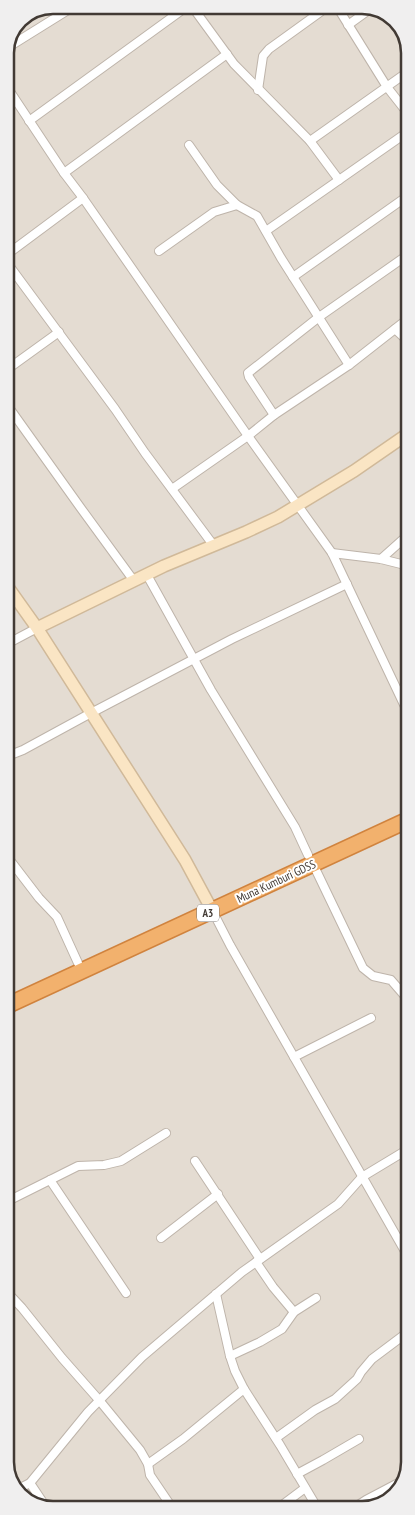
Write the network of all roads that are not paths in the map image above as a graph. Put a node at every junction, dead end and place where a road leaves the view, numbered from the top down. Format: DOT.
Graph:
graph roads {
  1 [pos="62,14"];
  2 [pos="178,14"];
  3 [pos="197,14"];
  4 [pos="318,14"];
  5 [pos="341,14"];
  6 [pos="363,14"];
  7 [pos="348,25"];
  8 [pos="15,43"];
  9 [pos="227,54"];
  10 [pos="401,77"];
  11 [pos="387,87"];
  12 [pos="258,90"];
  13 [pos="14,98"];
  14 [pos="401,105"];
  15 [pos="29,121"];
  16 [pos="401,137"];
  17 [pos="310,141"];
  18 [pos="189,145"];
  19 [pos="64,173"];
  20 [pos="339,180"];
  21 [pos="83,198"];
  22 [pos="401,201"];
  23 [pos="237,205"];
  24 [pos="266,231"];
  25 [pos="14,251"];
  26 [pos="158,251"];
  27 [pos="401,260"];
  28 [pos="14,270"];
  29 [pos="293,277"];
  30 [pos="319,317"];
  31 [pos="401,324"];
  32 [pos="395,329"];
  33 [pos="59,332"];
  34 [pos="401,335"];
  35 [pos="14,364"];
  36 [pos="349,365"];
  37 [pos="14,415"];
  38 [pos="274,415"];
  39 [pos="248,436"];
  40 [pos="401,439"];
  41 [pos="172,489"];
  42 [pos="299,505"];
  43 [pos="401,541"];
  44 [pos="214,546"];
  45 [pos="332,553"];
  46 [pos="381,560"];
  47 [pos="401,564"];
  48 [pos="147,575"];
  49 [pos="134,581"];
  50 [pos="347,584"];
  51 [pos="14,595"];
  52 [pos="38,628"];
  53 [pos="14,640"];
  54 [pos="193,659"];
  55 [pos="401,696"];
  56 [pos="90,712"];
  57 [pos="14,754"];
  58 [pos="401,813"];
  59 [pos="401,823"];
  60 [pos="310,860"];
  61 [pos="14,865"];
  62 [pos="210,906"];
  63 [pos="78,962"];
  64 [pos="14,992"];
  65 [pos="401,992"];
  66 [pos="14,1002"];
  67 [pos="371,1018"];
  68 [pos="294,1057"];
  69 [pos="166,1133"];
  70 [pos="401,1153"];
  71 [pos="195,1161"];
  72 [pos="362,1177"];
  73 [pos="50,1180"];
  74 [pos="218,1194"];
  75 [pos="14,1198"];
  76 [pos="160,1238"];
  77 [pos="401,1244"];
  78 [pos="258,1260"];
  79 [pos="126,1293"];
  80 [pos="216,1294"];
  81 [pos="316,1298"];
  82 [pos="14,1300"];
  83 [pos="294,1312"];
  84 [pos="401,1337"];
  85 [pos="230,1356"];
  86 [pos="244,1390"];
  87 [pos="99,1400"];
  88 [pos="276,1438"];
  89 [pos="359,1438"];
  90 [pos="148,1464"];
  91 [pos="297,1474"];
  92 [pos="30,1483"];
  93 [pos="393,1486"];
  94 [pos="23,1487"];
  95 [pos="305,1488"];
  96 [pos="41,1499"];
  97 [pos="168,1501"];
  98 [pos="287,1501"];
  99 [pos="313,1501"];
  100 [pos="364,1501"];
  1 -- 8 [label="street"];
  2 -- 15 [label="street"];
  3 -- 9 [label="street"];
  4 -- 12 [label="street"];
  5 -- 7 [label="street"];
  6 -- 7 [label="street"];
  7 -- 11 [label="street"];
  9 -- 12 [label="street"];
  9 -- 19 [label="street"];
  10 -- 11 [label="street"];
  11 -- 14 [label="street"];
  11 -- 17 [label="street"];
  12 -- 17 [label="street"];
  13 -- 15 [label="street"];
  15 -- 19 [label="street"];
  16 -- 20 [label="street"];
  17 -- 20 [label="street"];
  18 -- 23 [label="street"];
  19 -- 21 [label="street"];
  20 -- 24 [label="street"];
  21 -- 25 [label="street"];
  21 -- 39 [label="street"];
  22 -- 29 [label="street"];
  23 -- 24 [label="street"];
  23 -- 26 [label="street"];
  24 -- 29 [label="street"];
  27 -- 30 [label="street"];
  28 -- 33 [label="street"];
  29 -- 30 [label="street"];
  30 -- 36 [label="street"];
  30 -- 38 [label="street"];
  31 -- 32 [label="street"];
  32 -- 34 [label="street"];
  32 -- 36 [label="street"];
  33 -- 35 [label="street"];
  33 -- 41 [label="street"];
  36 -- 38 [label="street"];
  37 -- 49 [label="street"];
  38 -- 39 [label="street"];
  39 -- 41 [label="street"];
  39 -- 42 [label="street"];
  40 -- 42 [label="street"];
  41 -- 44 [label="street"];
  42 -- 44 [label="street"];
  42 -- 45 [label="street"];
  43 -- 46 [label="street"];
  44 -- 48 [label="street"];
  45 -- 46 [label="street"];
  45 -- 50 [label="street"];
  46 -- 47 [label="street"];
  48 -- 49 [label="street"];
  48 -- 54 [label="street"];
  49 -- 52 [label="street"];
  50 -- 54 [label="street"];
  50 -- 55 [label="street"];
  51 -- 52 [label="street"];
  52 -- 53 [label="street"];
  52 -- 56 [label="street"];
  54 -- 56 [label="street"];
  54 -- 60 [label="street"];
  56 -- 57 [label="street"];
  56 -- 62 [label="street"];
  58 -- 60 [label="highway, Muna Kumburi GDSS / A3"];
  59 -- 60 [label="highway, Muna Kumburi GDSS / A3"];
  60 -- 62 [label="highway, Muna Kumburi GDSS / A3"];
  60 -- 65 [label="street"];
  61 -- 63 [label="street"];
  62 -- 63 [label="highway, Muna Kumburi GDSS / A3"];
  62 -- 66 [label="highway, Muna Kumburi GDSS / A3"];
  62 -- 68 [label="street"];
  63 -- 64 [label="highway, Muna Kumburi GDSS / A3"];
  67 -- 68 [label="street"];
  68 -- 72 [label="street"];
  69 -- 73 [label="street"];
  70 -- 72 [label="street"];
  71 -- 74 [label="street"];
  72 -- 77 [label="street"];
  72 -- 78 [label="street"];
  73 -- 75 [label="street"];
  73 -- 79 [label="street"];
  74 -- 76 [label="street"];
  74 -- 78 [label="street"];
  78 -- 80 [label="street"];
  78 -- 83 [label="street"];
  80 -- 85 [label="street"];
  80 -- 87 [label="street"];
  81 -- 83 [label="street"];
  82 -- 87 [label="street"];
  83 -- 85 [label="street"];
  84 -- 88 [label="street"];
  85 -- 86 [label="street"];
  86 -- 88 [label="street"];
  86 -- 90 [label="street"];
  87 -- 90 [label="street"];
  87 -- 92 [label="street"];
  88 -- 91 [label="street"];
  89 -- 91 [label="street"];
  90 -- 97 [label="street"];
  91 -- 95 [label="street"];
  92 -- 94 [label="street"];
  92 -- 96 [label="street"];
  93 -- 100 [label="street"];
  95 -- 98 [label="street"];
  95 -- 99 [label="street"];
}
